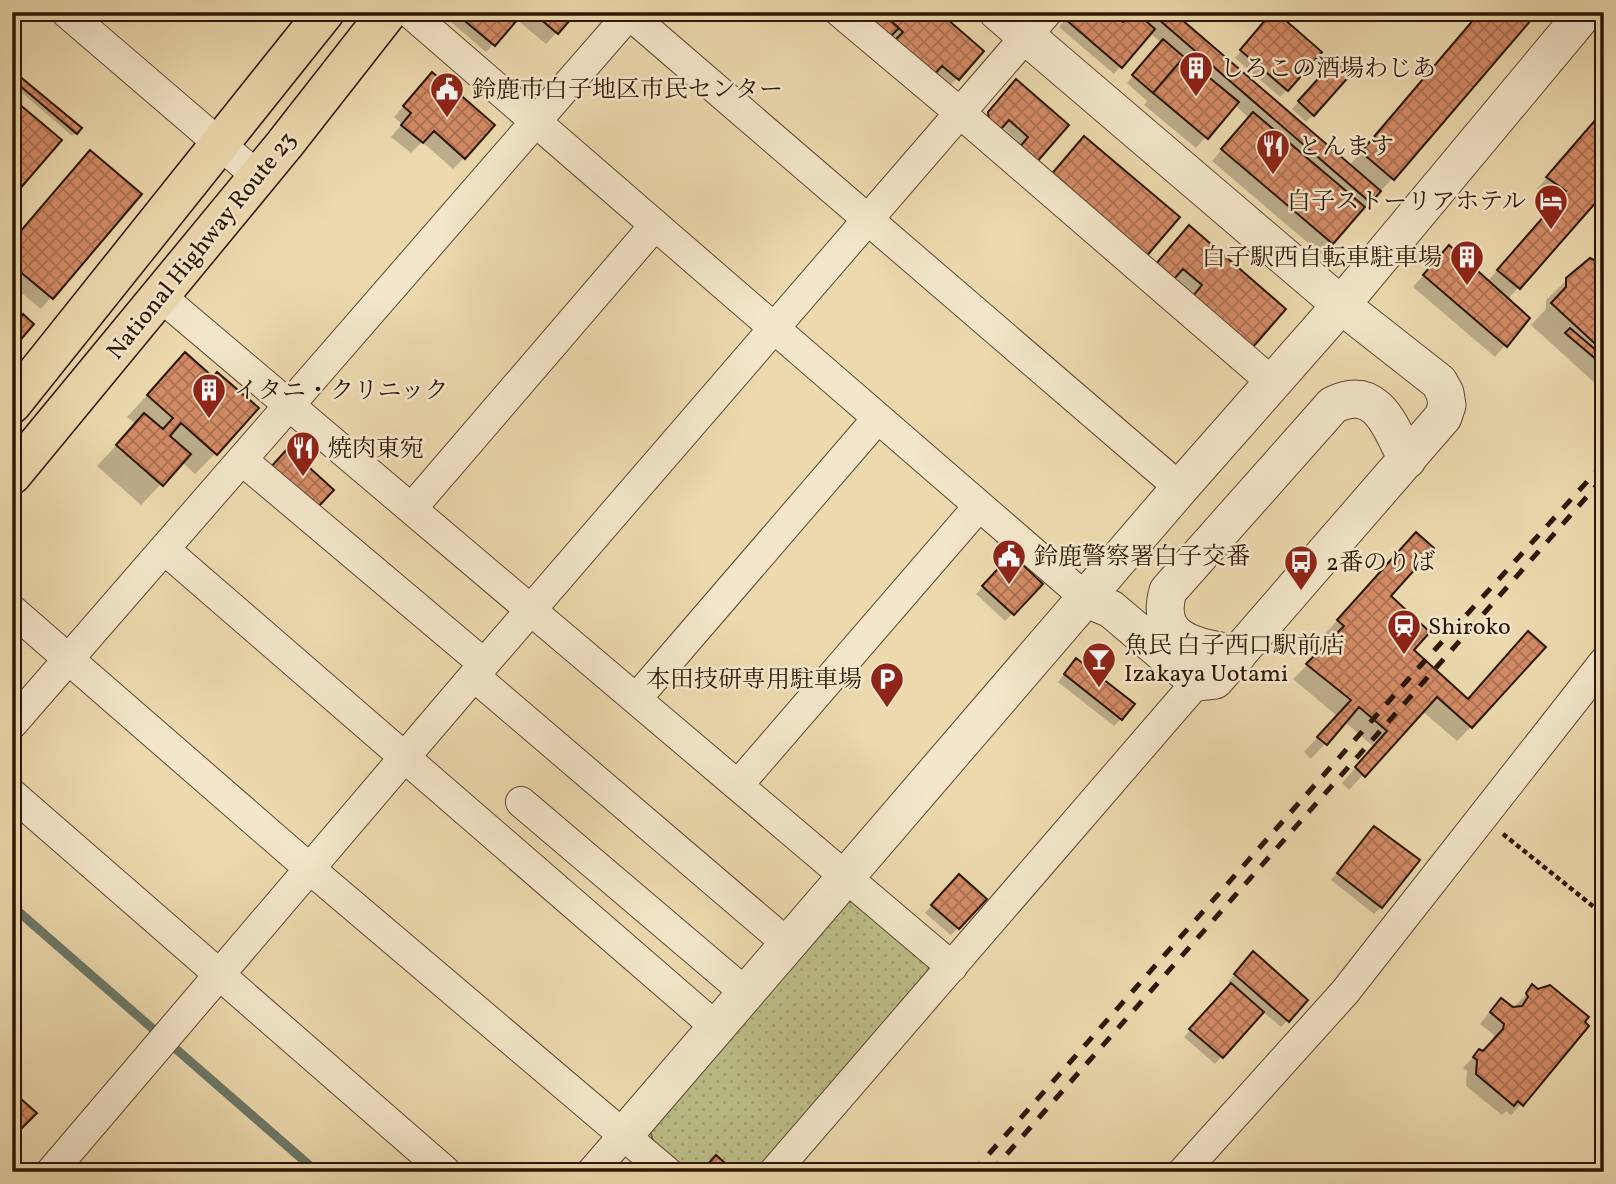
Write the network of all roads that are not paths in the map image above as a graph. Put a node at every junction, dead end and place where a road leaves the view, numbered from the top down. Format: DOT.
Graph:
graph roads {
  1 [pos="66,12"];
  2 [pos="326,12"];
  3 [pos="388,12"];
  4 [pos="409,12"];
  5 [pos="840,12"];
  6 [pos="998,12"];
  7 [pos="1585,12"];
  8 [pos="630,13"];
  9 [pos="1037,24"];
  10 [pos="960,112"];
  11 [pos="535,122"];
  12 [pos="221,145"];
  13 [pos="257,176"];
  14 [pos="868,219"];
  15 [pos="655,225"];
  16 [pos="159,295"];
  17 [pos="1341,305"];
  18 [pos="775,328"];
  19 [pos="1274,384"];
  20 [pos="12,404"];
  21 [pos="289,406"];
  22 [pos="878,418"];
  23 [pos="242,460"];
  24 [pos="1407,460"];
  25 [pos="12,475"];
  26 [pos="1180,488"];
  27 [pos="979,506"];
  28 [pos="412,508"];
  29 [pos="164,549"];
  30 [pos="1087,599"];
  31 [pos="12,610"];
  32 [pos="530,612"];
  33 [pos="1238,654"];
  34 [pos="69,660"];
  35 [pos="1604,662"];
  36 [pos="479,670"];
  37 [pos="1197,682"];
  38 [pos="636,699"];
  39 [pos="12,724"];
  40 [pos="405,757"];
  41 [pos="738,785"];
  42 [pos="12,794"];
  43 [pos="521,802"];
  44 [pos="310,869"];
  45 [pos="847,878"];
  46 [pos="789,945"];
  47 [pos="952,967"];
  48 [pos="220,975"];
  49 [pos="747,994"];
  50 [pos="717,1028"];
  51 [pos="624,1135"];
  52 [pos="51,1172"];
  53 [pos="446,1172"];
  54 [pos="592,1172"];
  55 [pos="667,1172"];
  56 [pos="774,1172"];
  57 [pos="1183,1172"];
  1 -- 12 [label="street"];
  2 -- 12 [label="highway, National Highway Route 23"];
  3 -- 13 [label="highway, National Highway Route 23"];
  4 -- 11 [label="street"];
  5 -- 10 [label="street"];
  6 -- 9 [label="street"];
  7 -- 17 [label="street"];
  8 -- 11 [label="street"];
  8 -- 14 [label="street"];
  9 -- 10 [label="street"];
  9 -- 17 [label="street"];
  10 -- 14 [label="street"];
  10 -- 19 [label="street"];
  11 -- 15 [label="street"];
  11 -- 21 [label="street"];
  12 -- 13 [label="street"];
  12 -- 20 [label="highway, National Highway Route 23"];
  13 -- 16 [label="highway, National Highway Route 23"];
  14 -- 18 [label="street"];
  14 -- 26 [label="street"];
  15 -- 18 [label="street"];
  15 -- 28 [label="street"];
  16 -- 21 [label="street"];
  16 -- 25 [label="highway, National Highway Route 23"];
  17 -- 19 [label="street"];
  17 -- 24 [label="street"];
  18 -- 22 [label="street"];
  18 -- 32 [label="street"];
  19 -- 26 [label="street"];
  21 -- 23 [label="street"];
  21 -- 28 [label="street"];
  22 -- 27 [label="street"];
  22 -- 38 [label="street"];
  23 -- 29 [label="street"];
  23 -- 36 [label="street"];
  24 -- 33 [label="street"];
  24 -- 33 [label="street"];
  26 -- 30 [label="street"];
  27 -- 30 [label="street"];
  27 -- 41 [label="street"];
  28 -- 32 [label="street"];
  29 -- 34 [label="street"];
  29 -- 40 [label="street"];
  30 -- 37 [label="street"];
  30 -- 45 [label="street"];
  31 -- 34 [label="street"];
  32 -- 36 [label="street"];
  32 -- 38 [label="street"];
  33 -- 37 [label="street"];
  34 -- 39 [label="street"];
  34 -- 44 [label="street"];
  35 -- 57 [label="street"];
  36 -- 40 [label="street"];
  36 -- 46 [label="street"];
  37 -- 47 [label="street"];
  38 -- 41 [label="street"];
  40 -- 44 [label="street"];
  40 -- 50 [label="street"];
  41 -- 45 [label="street"];
  42 -- 48 [label="street"];
  43 -- 49 [label="street"];
  44 -- 48 [label="street"];
  44 -- 51 [label="street"];
  45 -- 46 [label="street"];
  45 -- 47 [label="street"];
  46 -- 49 [label="street"];
  47 -- 56 [label="street"];
  48 -- 52 [label="street"];
  48 -- 53 [label="street"];
  49 -- 50 [label="street"];
  50 -- 51 [label="street"];
  51 -- 54 [label="street"];
  51 -- 55 [label="street"];
}
